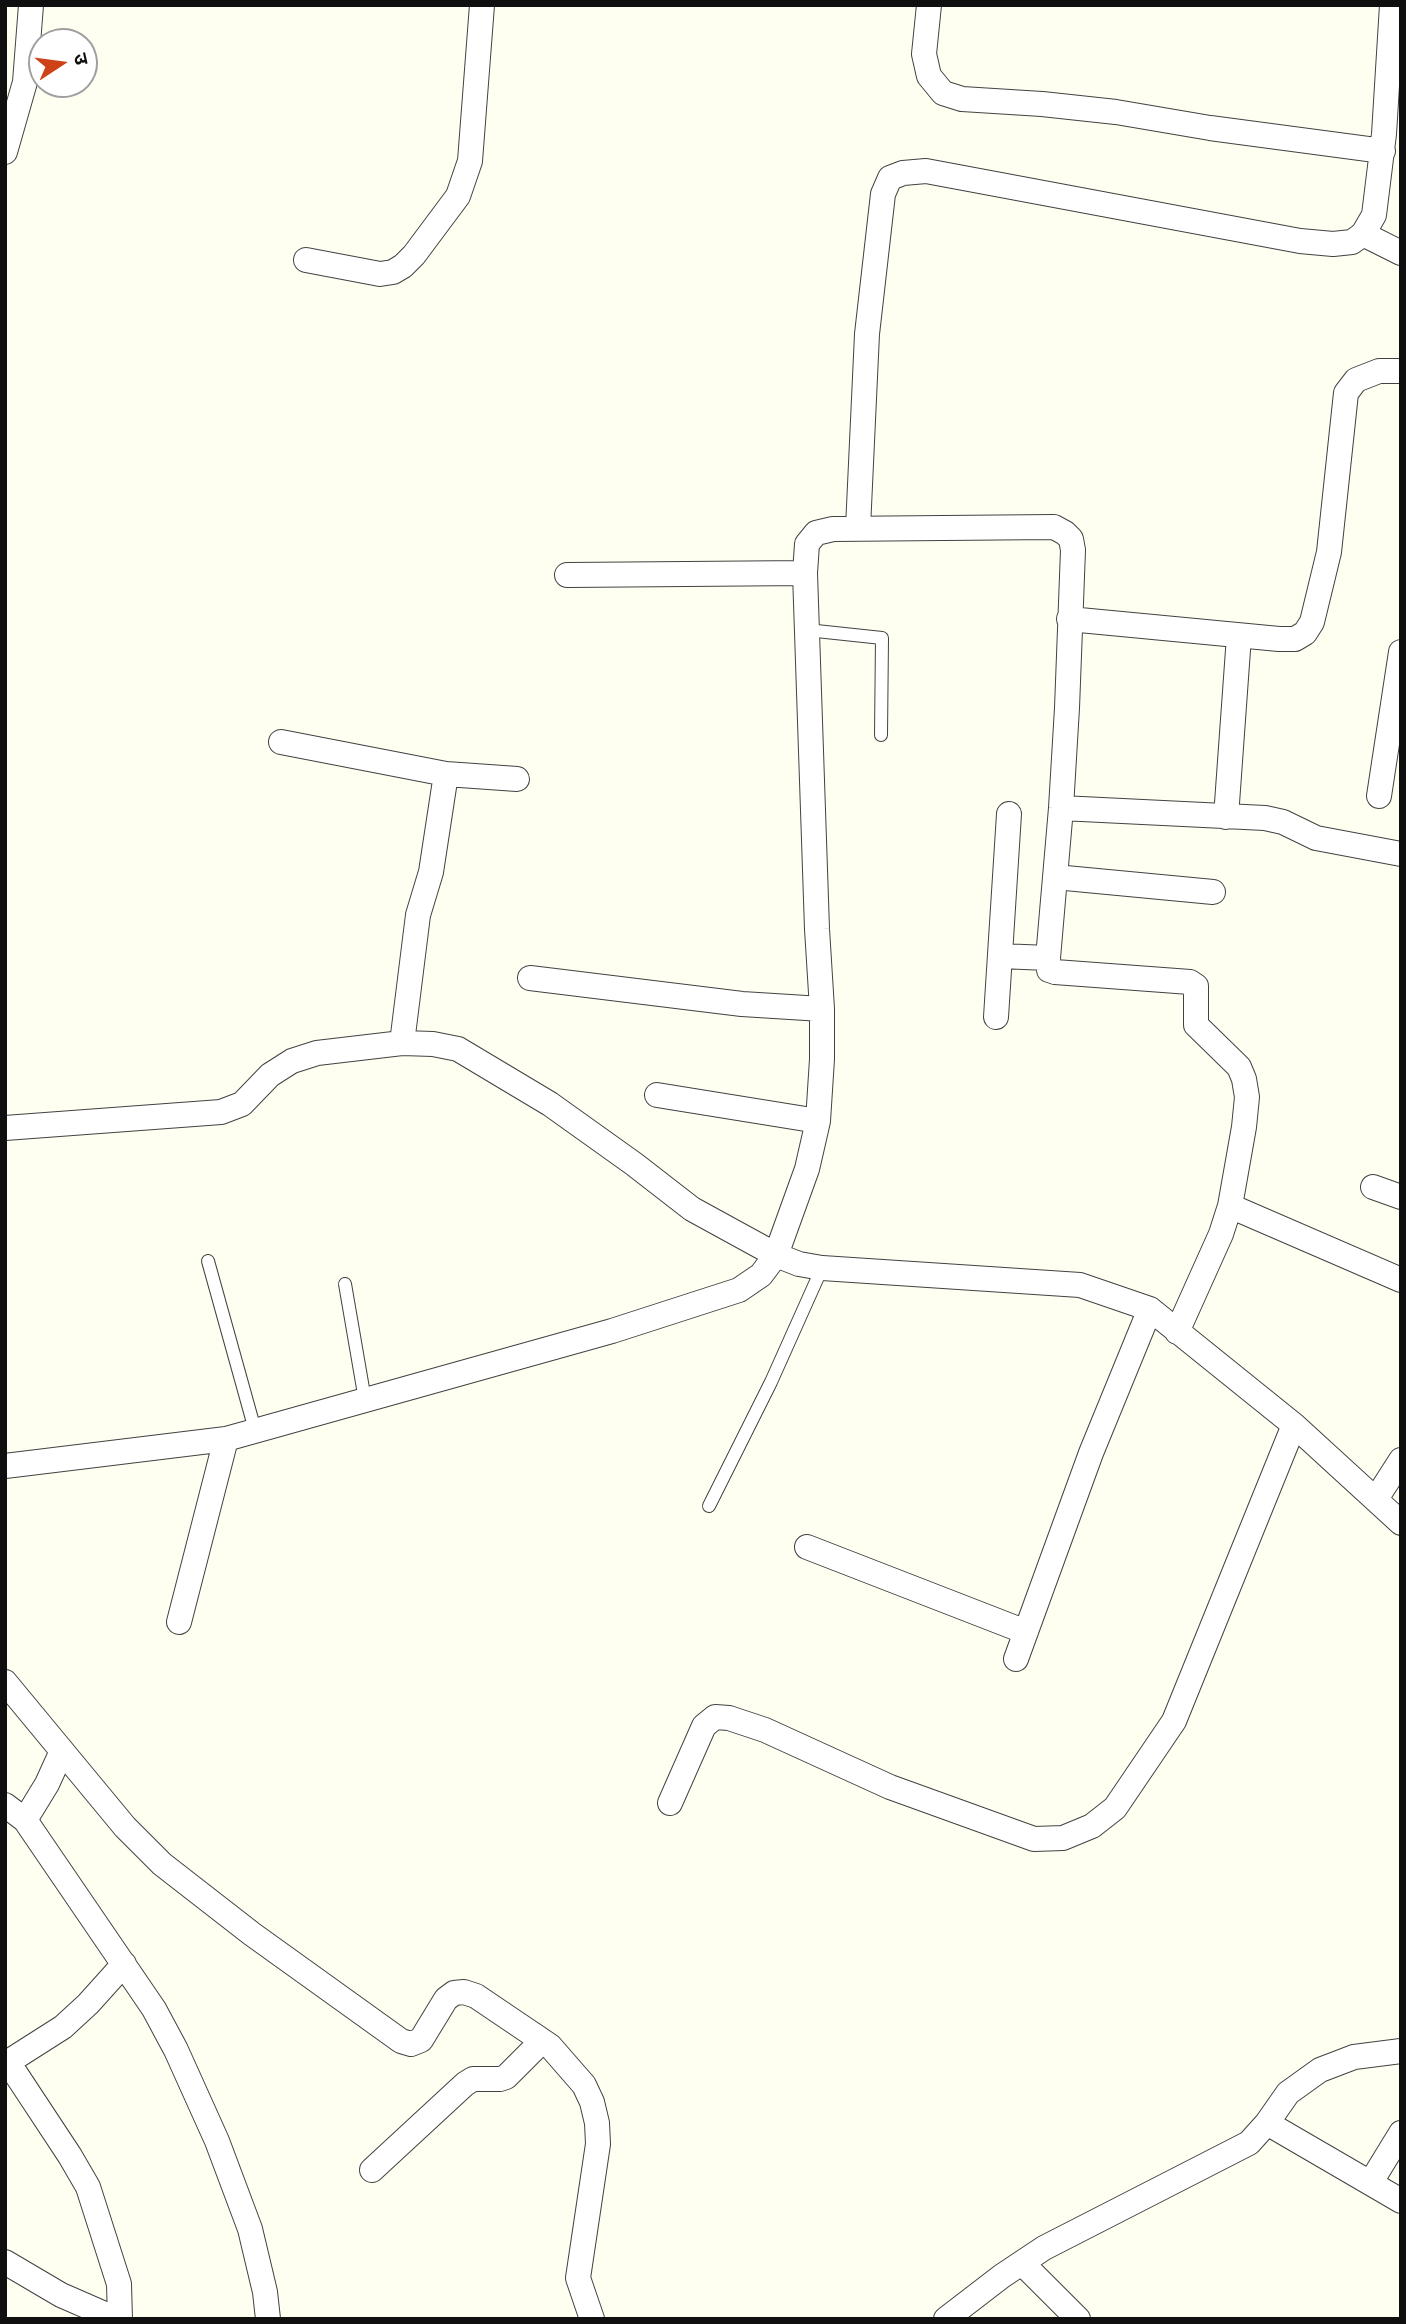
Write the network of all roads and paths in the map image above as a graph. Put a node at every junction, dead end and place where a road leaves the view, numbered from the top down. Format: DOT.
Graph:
graph roads {
  1 [pos="31,5"];
  2 [pos="482,5"];
  3 [pos="929,5"];
  4 [pos="1392,5"];
  5 [pos="1383,151"];
  6 [pos="5,152"];
  7 [pos="1363,234"];
  8 [pos="1401,253"];
  9 [pos="306,260"];
  10 [pos="1401,371"];
  11 [pos="858,528"];
  12 [pos="805,573"];
  13 [pos="568,575"];
  14 [pos="1069,619"];
  15 [pos="807,630"];
  16 [pos="1239,636"];
  17 [pos="1401,652"];
  18 [pos="1397,701"];
  19 [pos="881,735"];
  20 [pos="281,742"];
  21 [pos="446,774"];
  22 [pos="517,779"];
  23 [pos="1379,796"];
  24 [pos="1061,808"];
  25 [pos="1009,814"];
  26 [pos="1226,817"];
  27 [pos="1401,854"];
  28 [pos="1055,877"];
  29 [pos="1213,892"];
  30 [pos="1000,957"];
  31 [pos="1048,958"];
  32 [pos="530,978"];
  33 [pos="822,1009"];
  34 [pos="996,1017"];
  35 [pos="402,1043"];
  36 [pos="657,1095"];
  37 [pos="818,1121"];
  38 [pos="5,1128"];
  39 [pos="1373,1187"];
  40 [pos="1401,1197"];
  41 [pos="1230,1206"];
  42 [pos="776,1255"];
  43 [pos="208,1261"];
  44 [pos="822,1268"];
  45 [pos="1401,1280"];
  46 [pos="345,1284"];
  47 [pos="1150,1309"];
  48 [pos="1177,1332"];
  49 [pos="365,1399"];
  50 [pos="1294,1424"];
  51 [pos="255,1430"];
  52 [pos="226,1438"];
  53 [pos="1401,1461"];
  54 [pos="5,1466"];
  55 [pos="1376,1499"];
  56 [pos="709,1506"];
  57 [pos="1401,1523"];
  58 [pos="807,1547"];
  59 [pos="179,1622"];
  60 [pos="1026,1632"];
  61 [pos="1016,1659"];
  62 [pos="5,1682"];
  63 [pos="62,1751"];
  64 [pos="670,1803"];
  65 [pos="5,1805"];
  66 [pos="25,1820"];
  67 [pos="124,1964"];
  68 [pos="542,2041"];
  69 [pos="1401,2051"];
  70 [pos="7,2060"];
  71 [pos="1267,2123"];
  72 [pos="1401,2133"];
  73 [pos="372,2170"];
  74 [pos="1371,2182"];
  75 [pos="1401,2201"];
  76 [pos="5,2262"];
  77 [pos="1022,2263"];
  78 [pos="118,2319"];
  79 [pos="268,2319"];
  80 [pos="593,2319"];
  81 [pos="946,2319"];
  82 [pos="1078,2319"];
  1 -- 6 [label="street"];
  2 -- 9 [label="street"];
  3 -- 5 [label="street"];
  4 -- 5 [label="street"];
  5 -- 7 [label="street"];
  7 -- 8 [label="street"];
  7 -- 11 [label="street"];
  10 -- 16 [label="street"];
  11 -- 12 [label="street"];
  11 -- 14 [label="street"];
  12 -- 13 [label="street"];
  12 -- 15 [label="street"];
  14 -- 16 [label="street"];
  14 -- 24 [label="street"];
  15 -- 19 [label="lane"];
  15 -- 33 [label="street"];
  16 -- 26 [label="street"];
  17 -- 18 [label="street"];
  18 -- 23 [label="street"];
  20 -- 21 [label="street"];
  21 -- 22 [label="street"];
  21 -- 35 [label="street"];
  24 -- 26 [label="street"];
  24 -- 28 [label="street"];
  25 -- 30 [label="street"];
  26 -- 27 [label="street"];
  28 -- 29 [label="street"];
  28 -- 31 [label="street"];
  30 -- 31 [label="street"];
  30 -- 34 [label="street"];
  31 -- 41 [label="street"];
  32 -- 33 [label="street"];
  33 -- 37 [label="street"];
  35 -- 38 [label="street"];
  35 -- 42 [label="street"];
  36 -- 37 [label="street"];
  37 -- 42 [label="street"];
  39 -- 40 [label="street"];
  41 -- 45 [label="street"];
  41 -- 48 [label="street"];
  42 -- 44 [label="street"];
  42 -- 49 [label="street"];
  43 -- 51 [label="lane"];
  44 -- 47 [label="street"];
  44 -- 56 [label="lane"];
  46 -- 49 [label="lane"];
  47 -- 48 [label="street"];
  47 -- 60 [label="street"];
  48 -- 50 [label="street"];
  49 -- 51 [label="street"];
  50 -- 55 [label="street"];
  50 -- 64 [label="street"];
  51 -- 52 [label="street"];
  52 -- 54 [label="street"];
  52 -- 59 [label="street"];
  53 -- 55 [label="street"];
  55 -- 57 [label="street"];
  58 -- 60 [label="street"];
  60 -- 61 [label="street"];
  62 -- 63 [label="street"];
  63 -- 66 [label="street"];
  63 -- 68 [label="street"];
  65 -- 66 [label="street"];
  66 -- 67 [label="street"];
  67 -- 70 [label="street"];
  67 -- 79 [label="street"];
  68 -- 73 [label="street"];
  68 -- 80 [label="street"];
  69 -- 71 [label="street"];
  70 -- 78 [label="street"];
  71 -- 74 [label="street"];
  71 -- 77 [label="street"];
  72 -- 74 [label="street"];
  74 -- 75 [label="street"];
  76 -- 78 [label="street"];
  77 -- 81 [label="street"];
  77 -- 82 [label="street"];
}
